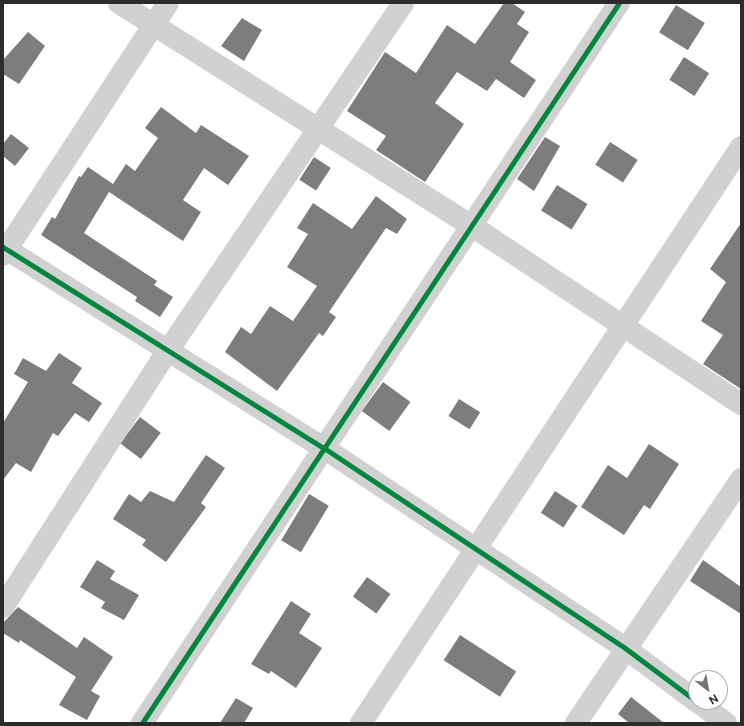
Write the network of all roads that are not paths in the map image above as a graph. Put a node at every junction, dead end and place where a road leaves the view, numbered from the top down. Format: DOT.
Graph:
graph roads {
  1 [pos="119,3"];
  2 [pos="168,3"];
  3 [pos="403,3"];
  4 [pos="619,3"];
  5 [pos="152,26"];
  6 [pos="316,130"];
  7 [pos="741,147"];
  8 [pos="472,226"];
  9 [pos="4,250"];
  10 [pos="623,326"];
  11 [pos="167,352"];
  12 [pos="741,404"];
  13 [pos="324,448"];
  14 [pos="741,479"];
  15 [pos="476,549"];
  16 [pos="3,606"];
  17 [pos="625,648"];
  18 [pos="688,694"];
  19 [pos="709,710"];
  20 [pos="142,723"];
  21 [pos="361,723"];
  22 [pos="576,723"];
  23 [pos="726,723"];
  1 -- 5 [label="street"];
  2 -- 5 [label="street"];
  3 -- 6 [label="street"];
  4 -- 8 [label="street"];
  5 -- 6 [label="street"];
  5 -- 9 [label="street"];
  6 -- 8 [label="street"];
  6 -- 11 [label="street"];
  7 -- 10 [label="street"];
  8 -- 10 [label="street"];
  8 -- 13 [label="street"];
  9 -- 11 [label="street"];
  10 -- 12 [label="street"];
  10 -- 15 [label="street"];
  11 -- 13 [label="street"];
  11 -- 16 [label="street"];
  13 -- 15 [label="street"];
  13 -- 20 [label="street"];
  14 -- 17 [label="street"];
  15 -- 17 [label="street"];
  15 -- 21 [label="street"];
  17 -- 18 [label="street"];
  17 -- 22 [label="street"];
  19 -- 23 [label="street"];
}
